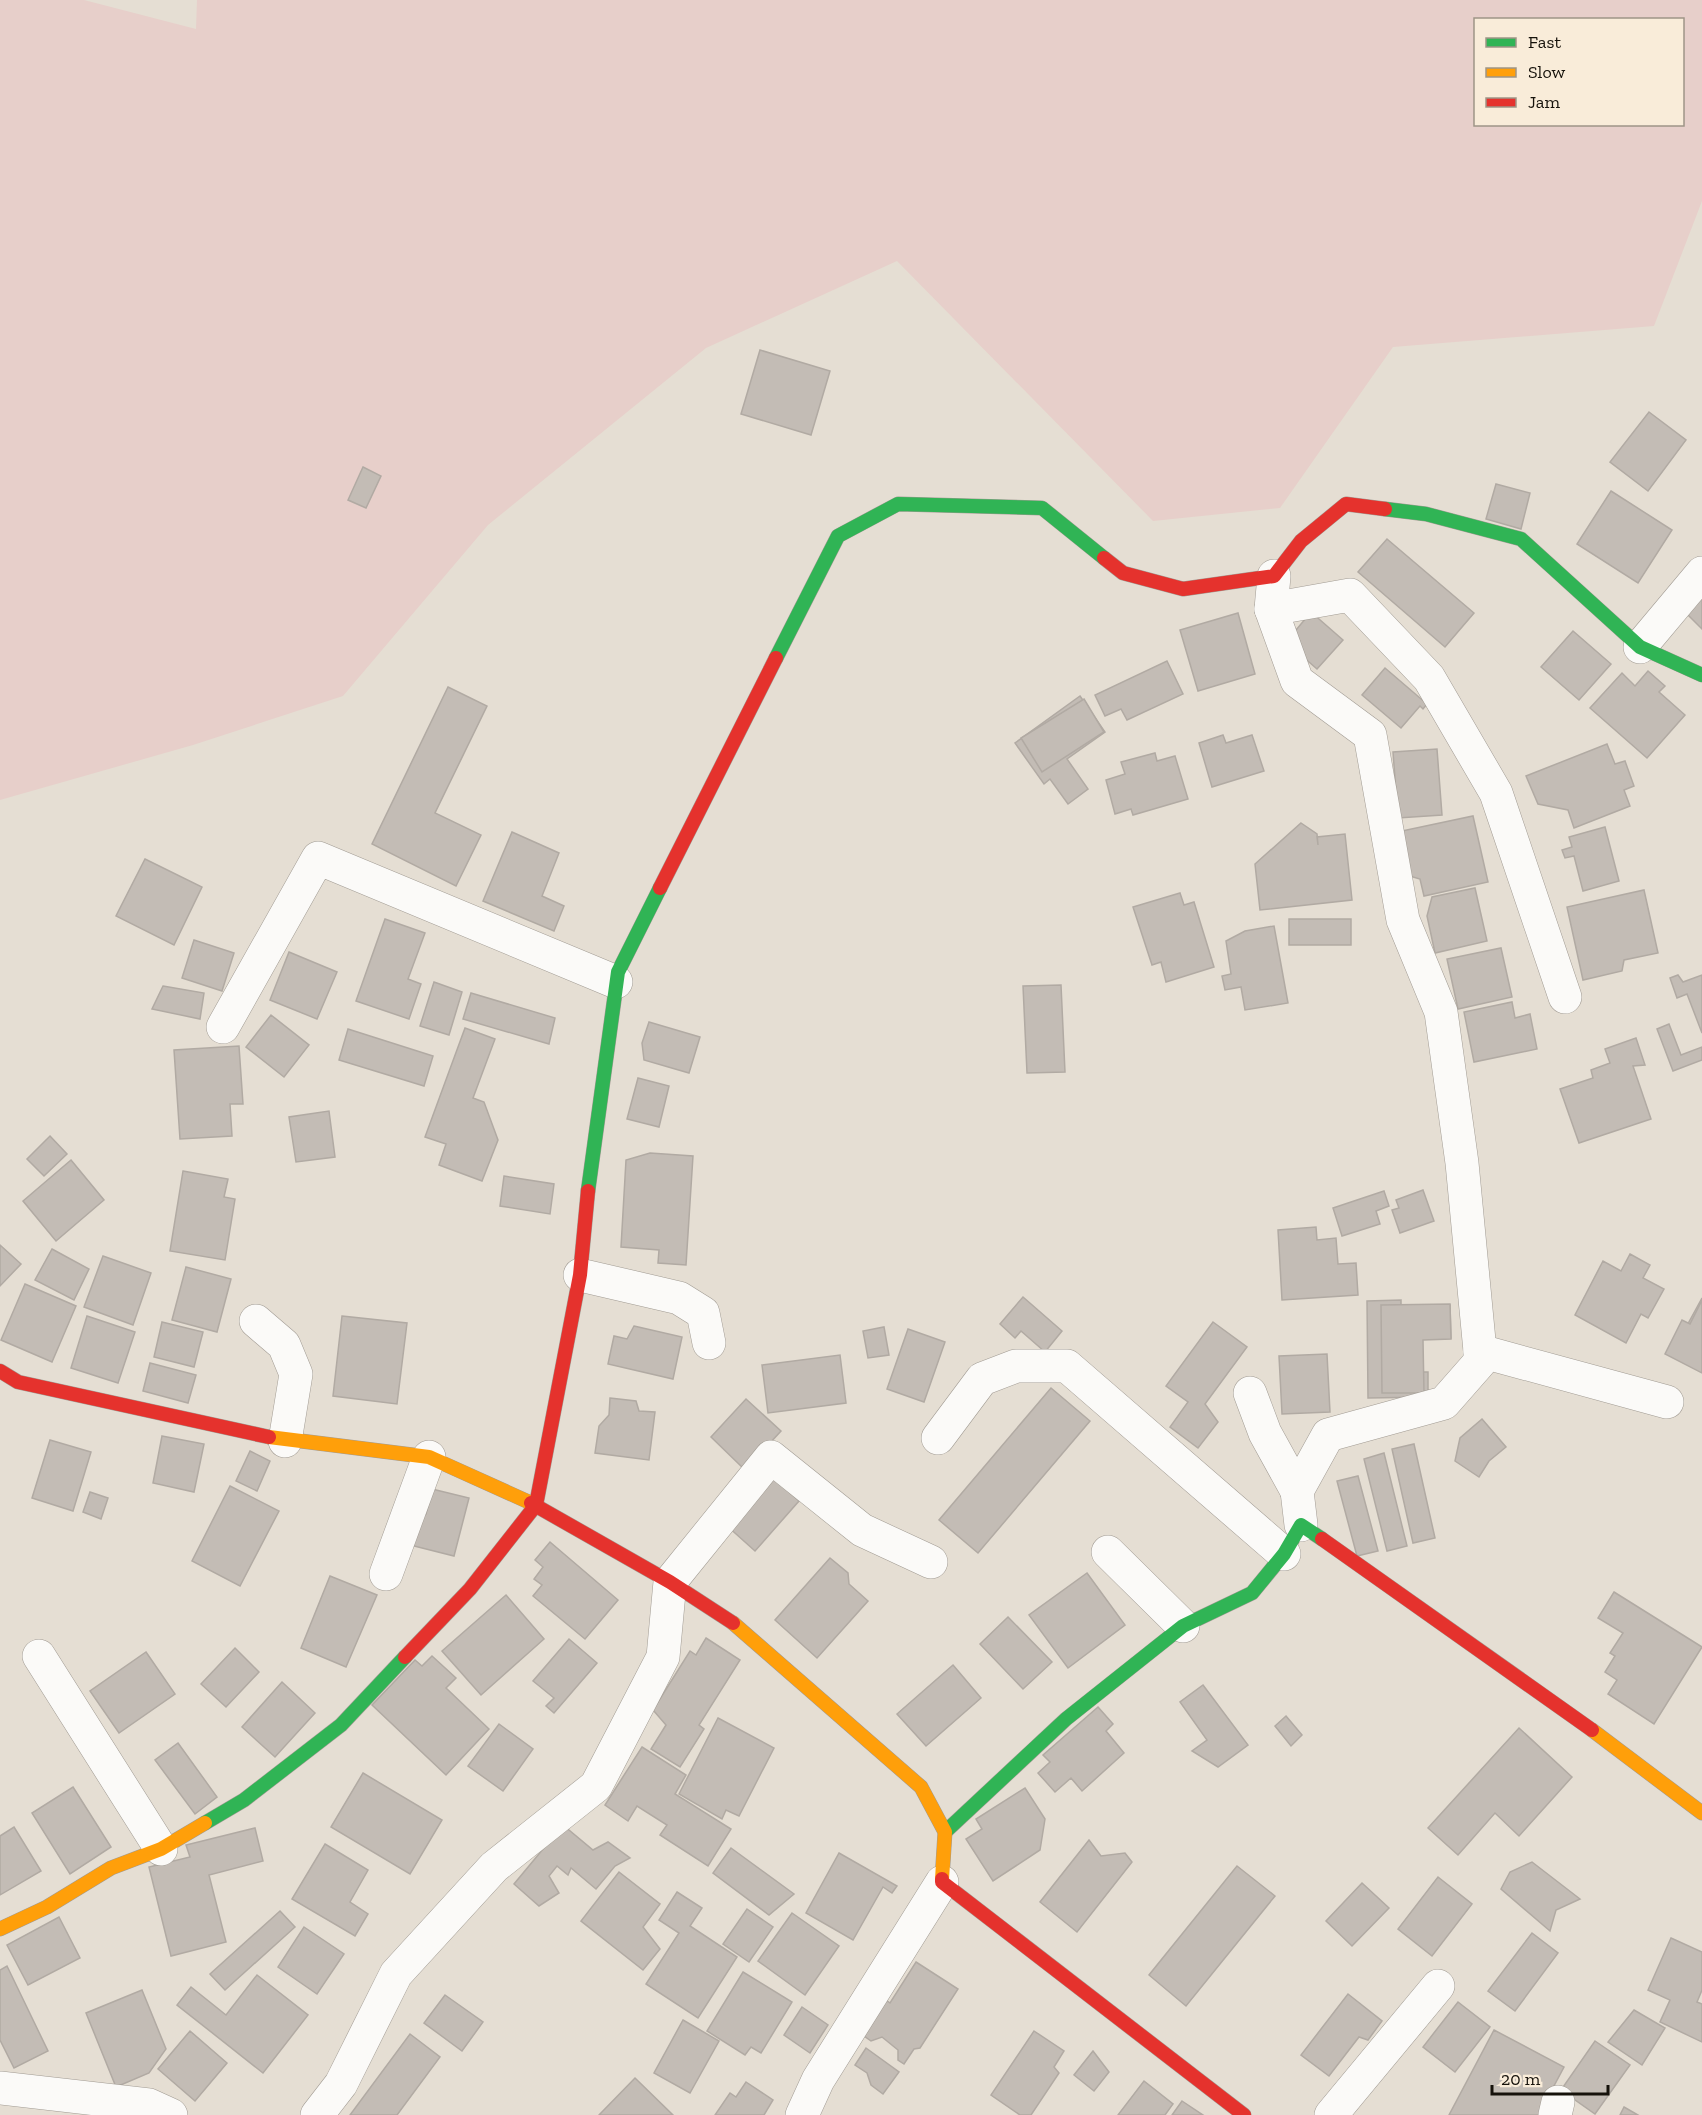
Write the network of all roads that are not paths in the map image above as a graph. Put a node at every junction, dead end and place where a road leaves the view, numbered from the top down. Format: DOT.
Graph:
graph roads {
  1 [pos="1702,573"];
  2 [pos="1274,576"];
  3 [pos="1271,609"];
  4 [pos="1640,647"];
  5 [pos="1702,675"];
  6 [pos="616,982"];
  7 [pos="1564,997"];
  8 [pos="223,1027"];
  9 [pos="580,1275"];
  10 [pos="256,1321"];
  11 [pos="709,1343"];
  12 [pos="1480,1351"];
  13 [pos="0,1371"];
  14 [pos="1250,1393"];
  15 [pos="1667,1402"];
  16 [pos="938,1438"];
  17 [pos="285,1441"];
  18 [pos="429,1457"];
  19 [pos="1297,1491"];
  20 [pos="536,1505"];
  21 [pos="1301,1526"];
  22 [pos="1108,1552"];
  23 [pos="1284,1554"];
  24 [pos="930,1562"];
  25 [pos="386,1574"];
  26 [pos="670,1582"];
  27 [pos="1183,1626"];
  28 [pos="39,1656"];
  29 [pos="1702,1813"];
  30 [pos="945,1832"];
  31 [pos="161,1850"];
  32 [pos="942,1882"];
  33 [pos="0,1929"];
  34 [pos="1438,1986"];
  35 [pos="2,2095"];
  36 [pos="171,2115"];
  37 [pos="317,2115"];
  38 [pos="802,2115"];
  39 [pos="1244,2115"];
  40 [pos="1331,2115"];
  1 -- 4 [label="street"];
  2 -- 3 [label="street"];
  2 -- 4 [label="street"];
  2 -- 6 [label="street"];
  3 -- 7 [label="street"];
  3 -- 12 [label="street"];
  4 -- 5 [label="street"];
  6 -- 8 [label="street"];
  6 -- 9 [label="street"];
  9 -- 11 [label="street"];
  9 -- 20 [label="street"];
  10 -- 17 [label="street"];
  12 -- 15 [label="street"];
  12 -- 19 [label="street"];
  13 -- 17 [label="street"];
  14 -- 19 [label="street"];
  16 -- 23 [label="street"];
  17 -- 18 [label="street"];
  18 -- 20 [label="street"];
  18 -- 25 [label="street"];
  19 -- 21 [label="street"];
  20 -- 26 [label="street"];
  20 -- 31 [label="street"];
  21 -- 23 [label="street"];
  21 -- 29 [label="street"];
  22 -- 27 [label="street"];
  23 -- 27 [label="street"];
  24 -- 26 [label="street"];
  26 -- 30 [label="street"];
  26 -- 37 [label="street"];
  27 -- 30 [label="street"];
  28 -- 31 [label="street"];
  30 -- 32 [label="street"];
  31 -- 33 [label="street"];
  32 -- 38 [label="street"];
  32 -- 39 [label="street"];
  34 -- 40 [label="street"];
  35 -- 36 [label="street"];
}
